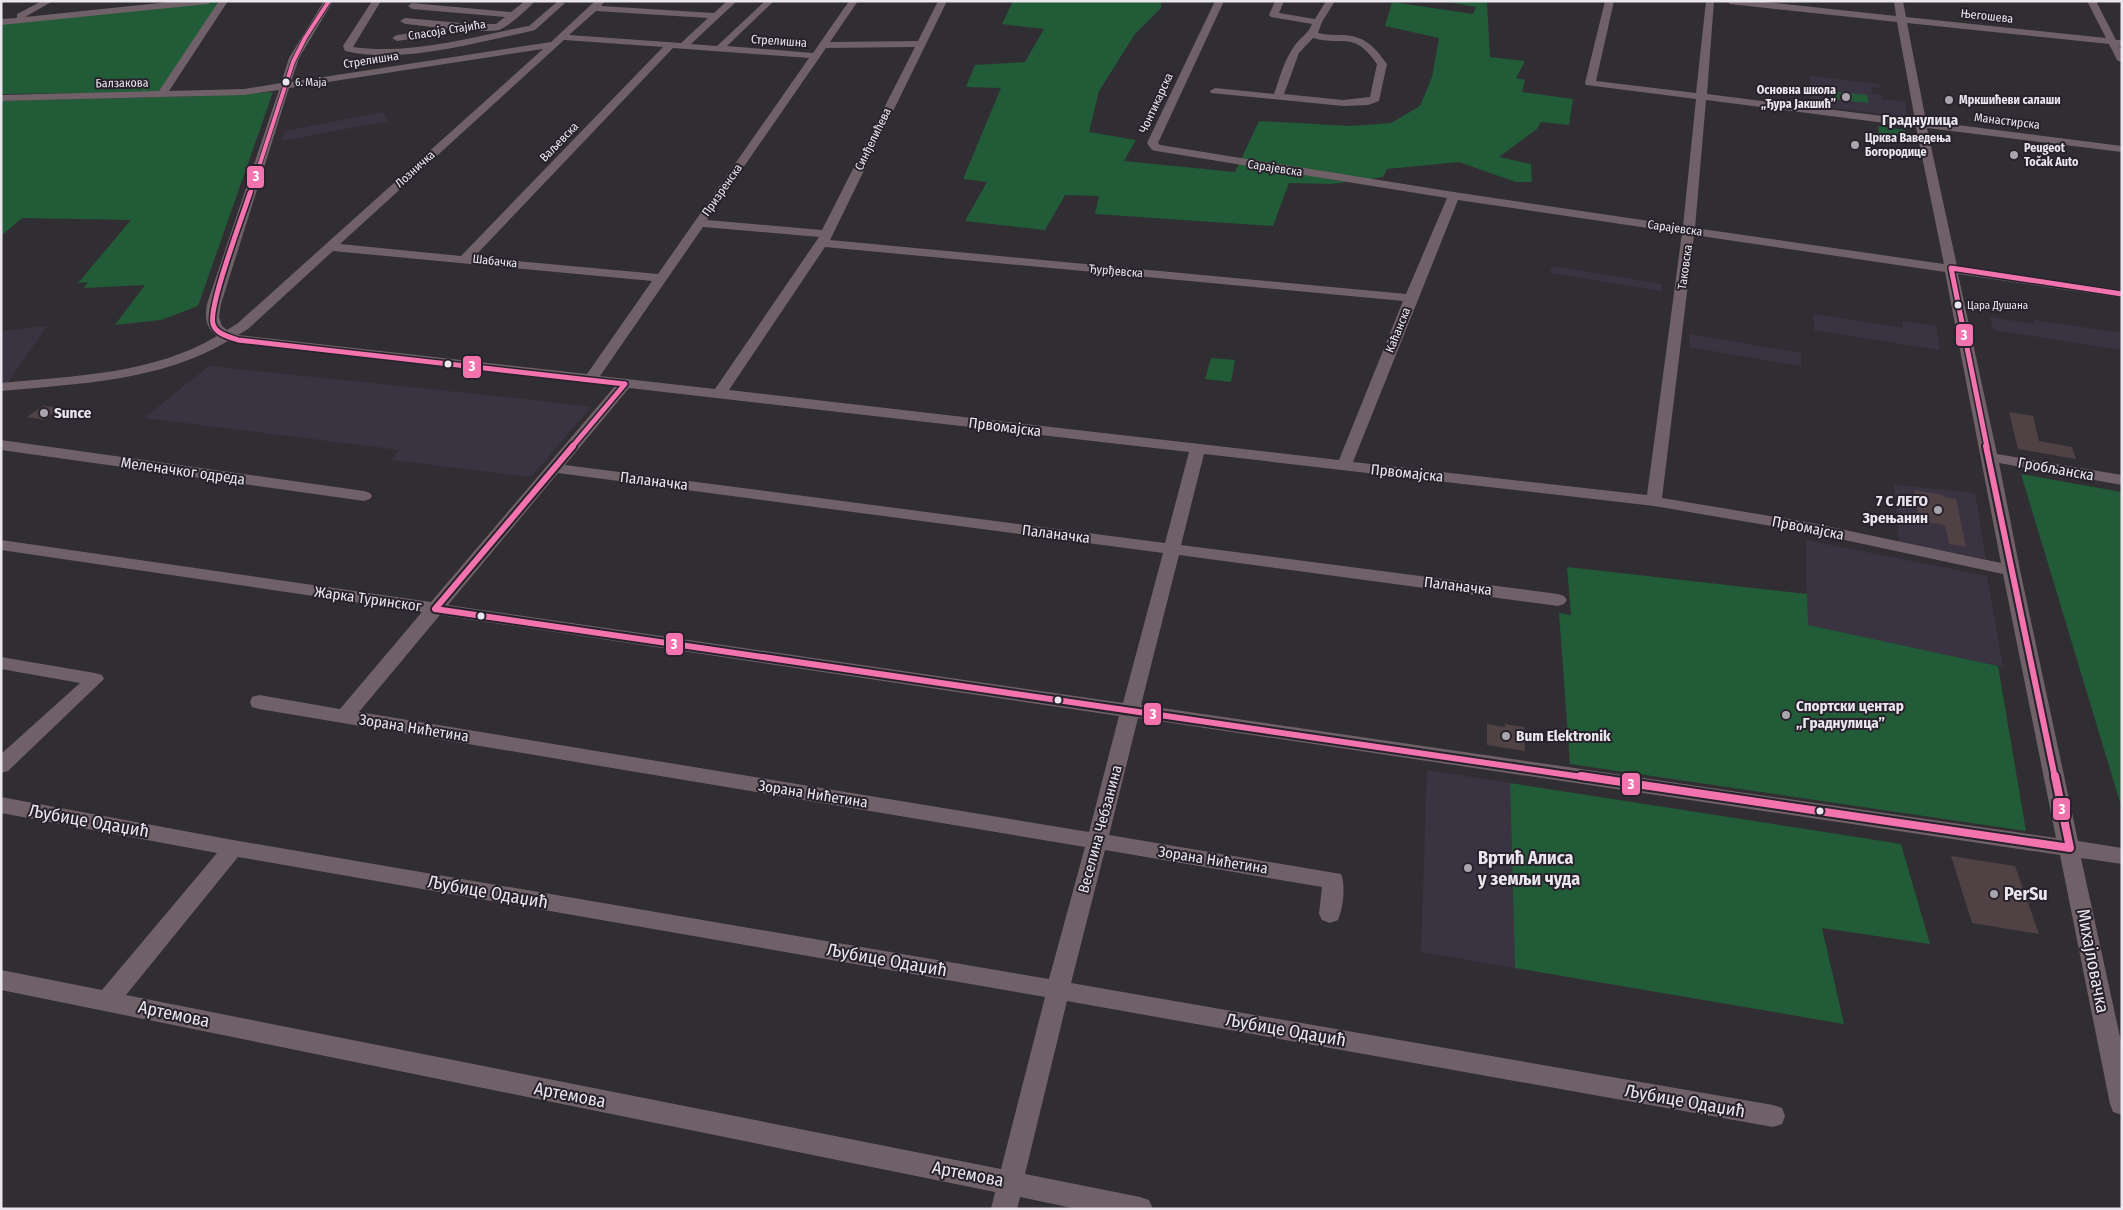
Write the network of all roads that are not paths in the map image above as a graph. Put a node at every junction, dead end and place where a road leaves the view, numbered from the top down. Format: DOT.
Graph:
graph roads {
  1 [pos="48,1"];
  2 [pos="208,1"];
  3 [pos="224,1"];
  4 [pos="329,1"];
  5 [pos="377,1"];
  6 [pos="531,1"];
  7 [pos="535,1"];
  8 [pos="733,1"];
  9 [pos="770,1"];
  10 [pos="854,1"];
  11 [pos="943,1"];
  12 [pos="1220,1"];
  13 [pos="1280,1"];
  14 [pos="1331,1"];
  15 [pos="1610,1"];
  16 [pos="1710,1"];
  17 [pos="1730,1"];
  18 [pos="1898,1"];
  19 [pos="2091,1"];
  20 [pos="414,4"];
  21 [pos="570,4"];
  22 [pos="597,5"];
  23 [pos="515,15"];
  24 [pos="716,16"];
  25 [pos="1901,20"];
  26 [pos="6,21"];
  27 [pos="405,21"];
  28 [pos="1317,22"];
  29 [pos="472,27"];
  30 [pos="498,27"];
  31 [pos="507,33"];
  32 [pos="1312,34"];
  33 [pos="397,38"];
  34 [pos="558,40"];
  35 [pos="2117,42"];
  36 [pos="920,44"];
  37 [pos="823,45"];
  38 [pos="677,46"];
  39 [pos="719,49"];
  40 [pos="390,51"];
  41 [pos="816,56"];
  42 [pos="2122,60"];
  43 [pos="285,87"];
  44 [pos="1215,91"];
  45 [pos="162,94"];
  46 [pos="1278,97"];
  47 [pos="1702,97"];
  48 [pos="1,98"];
  49 [pos="1921,124"];
  50 [pos="2122,150"];
  51 [pos="1229,161"];
  52 [pos="1454,196"];
  53 [pos="699,223"];
  54 [pos="1690,230"];
  55 [pos="824,238"];
  56 [pos="329,247"];
  57 [pos="466,258"];
  58 [pos="1951,268"];
  59 [pos="662,278"];
  60 [pos="2122,294"];
  61 [pos="1411,298"];
  62 [pos="228,337"];
  63 [pos="590,380"];
  64 [pos="625,384"];
  65 [pos="1,387"];
  66 [pos="720,394"];
  67 [pos="1,446"];
  68 [pos="1198,449"];
  69 [pos="1990,457"];
  70 [pos="1344,466"];
  71 [pos="554,468"];
  72 [pos="2122,480"];
  73 [pos="364,496"];
  74 [pos="1654,501"];
  75 [pos="1,545"];
  76 [pos="1172,549"];
  77 [pos="2011,570"];
  78 [pos="1558,600"];
  79 [pos="435,608"];
  80 [pos="1,663"];
  81 [pos="259,702"];
  82 [pos="1130,710"];
  83 [pos="345,716"];
  84 [pos="1,766"];
  85 [pos="1,805"];
  86 [pos="1097,840"];
  87 [pos="233,848"];
  88 [pos="2070,848"];
  89 [pos="2122,856"];
  90 [pos="1330,914"];
  91 [pos="1,980"];
  92 [pos="1058,990"];
  93 [pos="107,1001"];
  94 [pos="2122,1104"];
  95 [pos="1773,1116"];
  96 [pos="1011,1183"];
  97 [pos="1004,1209"];
  98 [pos="1140,1209"];
  1 -- 26 [label="street"];
  2 -- 26 [label="street"];
  3 -- 45 [label="street, Балзакова"];
  4 -- 43 [label="street"];
  5 -- 40 [label="street, Спасоја Стајића"];
  6 -- 23 [label="street, Спасоја Стајића"];
  7 -- 21 [label="street"];
  8 -- 24 [label="street, Ваљевска"];
  9 -- 39 [label="street"];
  10 -- 37 [label="street, Призренска"];
  11 -- 36 [label="street, Синђелићева"];
  12 -- 51 [label="street, Чонтикарска"];
  13 -- 28 [label="street"];
  14 -- 28 [label="street"];
  15 -- 47 [label="street, Манастирска"];
  16 -- 47 [label="street, Таковска"];
  17 -- 25 [label="street, Његошева"];
  18 -- 25 [label="street"];
  19 -- 35 [label="street"];
  20 -- 23 [label="street, Спасоја Стајића"];
  20 -- 27 [label="street, Спасоја Стајића"];
  21 -- 22 [label="street"];
  21 -- 31 [label="street, Спасоја Стајића"];
  22 -- 24 [label="street"];
  22 -- 34 [label="street, Лозничка"];
  23 -- 30 [label="street, Спасоја Стајића"];
  24 -- 38 [label="street, Ваљевска"];
  25 -- 35 [label="street, Његошева"];
  25 -- 49 [label="street"];
  27 -- 29 [label="street, Спасоја Стајића"];
  27 -- 33 [label="street, Спасоја Стајића"];
  28 -- 32 [label="street"];
  29 -- 30 [label="street, Спасоја Стајића"];
  29 -- 33 [label="street, Спасоја Стајића"];
  30 -- 31 [label="street, Спасоја Стајића"];
  31 -- 40 [label="street, Спасоја Стајића"];
  32 -- 46 [label="street"];
  32 -- 46 [label="street"];
  33 -- 40 [label="street, Спасоја Стајића"];
  34 -- 38 [label="street, Стрелишна"];
  34 -- 43 [label="street, Стрелишна"];
  34 -- 56 [label="street, Лозничка"];
  35 -- 42 [label="street"];
  36 -- 37 [label="street"];
  36 -- 55 [label="street, Синђелићева"];
  37 -- 41 [label="street, Призренска"];
  38 -- 39 [label="street, Стрелишна"];
  38 -- 57 [label="street, Ваљевска"];
  39 -- 41 [label="street, Стрелишна"];
  41 -- 53 [label="street, Призренска"];
  43 -- 45 [label="street, Стрелишна"];
  43 -- 62 [label="street"];
  44 -- 46 [label="street"];
  45 -- 48 [label="street, Балзакова"];
  47 -- 49 [label="street, Манастирска"];
  47 -- 54 [label="street, Таковска"];
  49 -- 50 [label="street, Манастирска"];
  49 -- 58 [label="street"];
  51 -- 52 [label="street, Сарајевска"];
  52 -- 54 [label="street, Сарајевска"];
  52 -- 61 [label="street, Каћанска"];
  53 -- 55 [label="street"];
  53 -- 59 [label="street, Призренска"];
  54 -- 58 [label="street, Сарајевска"];
  54 -- 74 [label="street, Таковска"];
  55 -- 61 [label="street, Ђурђевска"];
  55 -- 66 [label="street, Синђелићева"];
  56 -- 57 [label="street, Шабачка"];
  56 -- 62 [label="street, Лозничка"];
  57 -- 59 [label="street, Шабачка"];
  58 -- 60 [label="street, Сарајевска"];
  58 -- 69 [label="street"];
  59 -- 63 [label="street, Призренска"];
  61 -- 70 [label="street, Каћанска"];
  62 -- 63 [label="street, Првомајска"];
  62 -- 65 [label="street"];
  63 -- 64 [label="street, Првомајска"];
  64 -- 66 [label="street, Првомајска"];
  64 -- 71 [label="street"];
  66 -- 68 [label="street, Првомајска"];
  67 -- 73 [label="street, Меленачког одреда"];
  68 -- 70 [label="street, Првомајска"];
  68 -- 76 [label="street, Веселина Чебзанина"];
  69 -- 72 [label="street, Гробљанска"];
  69 -- 77 [label="street"];
  70 -- 74 [label="street, Првомајска"];
  71 -- 76 [label="street, Паланачка"];
  71 -- 79 [label="street"];
  74 -- 77 [label="street, Првомајска"];
  75 -- 79 [label="street, Жарка Туринског"];
  76 -- 78 [label="street, Паланачка"];
  76 -- 82 [label="street, Веселина Чебзанина"];
  77 -- 88 [label="street"];
  79 -- 82 [label="street, Жарка Туринског"];
  79 -- 83 [label="street"];
  80 -- 84 [label="street"];
  81 -- 83 [label="street, Зорана Нићетина"];
  82 -- 86 [label="street, Веселина Чебзанина"];
  82 -- 88 [label="street, Жарка Туринског"];
  83 -- 86 [label="street, Зорана Нићетина"];
  85 -- 87 [label="street, Љубице Одаџић"];
  86 -- 90 [label="street, Зорана Нићетина"];
  86 -- 92 [label="street, Веселина Чебзанина"];
  87 -- 92 [label="street, Љубице Одаџић"];
  87 -- 93 [label="street"];
  88 -- 89 [label="street, Жарка Туринског"];
  88 -- 94 [label="street, Михајловачка"];
  91 -- 93 [label="street, Артемова"];
  92 -- 95 [label="street, Љубице Одаџић"];
  92 -- 96 [label="street, Веселина Чебзанина"];
  93 -- 96 [label="street, Артемова"];
  96 -- 97 [label="street, Веселина Чебзанина"];
  96 -- 98 [label="street, Артемова"];
}
